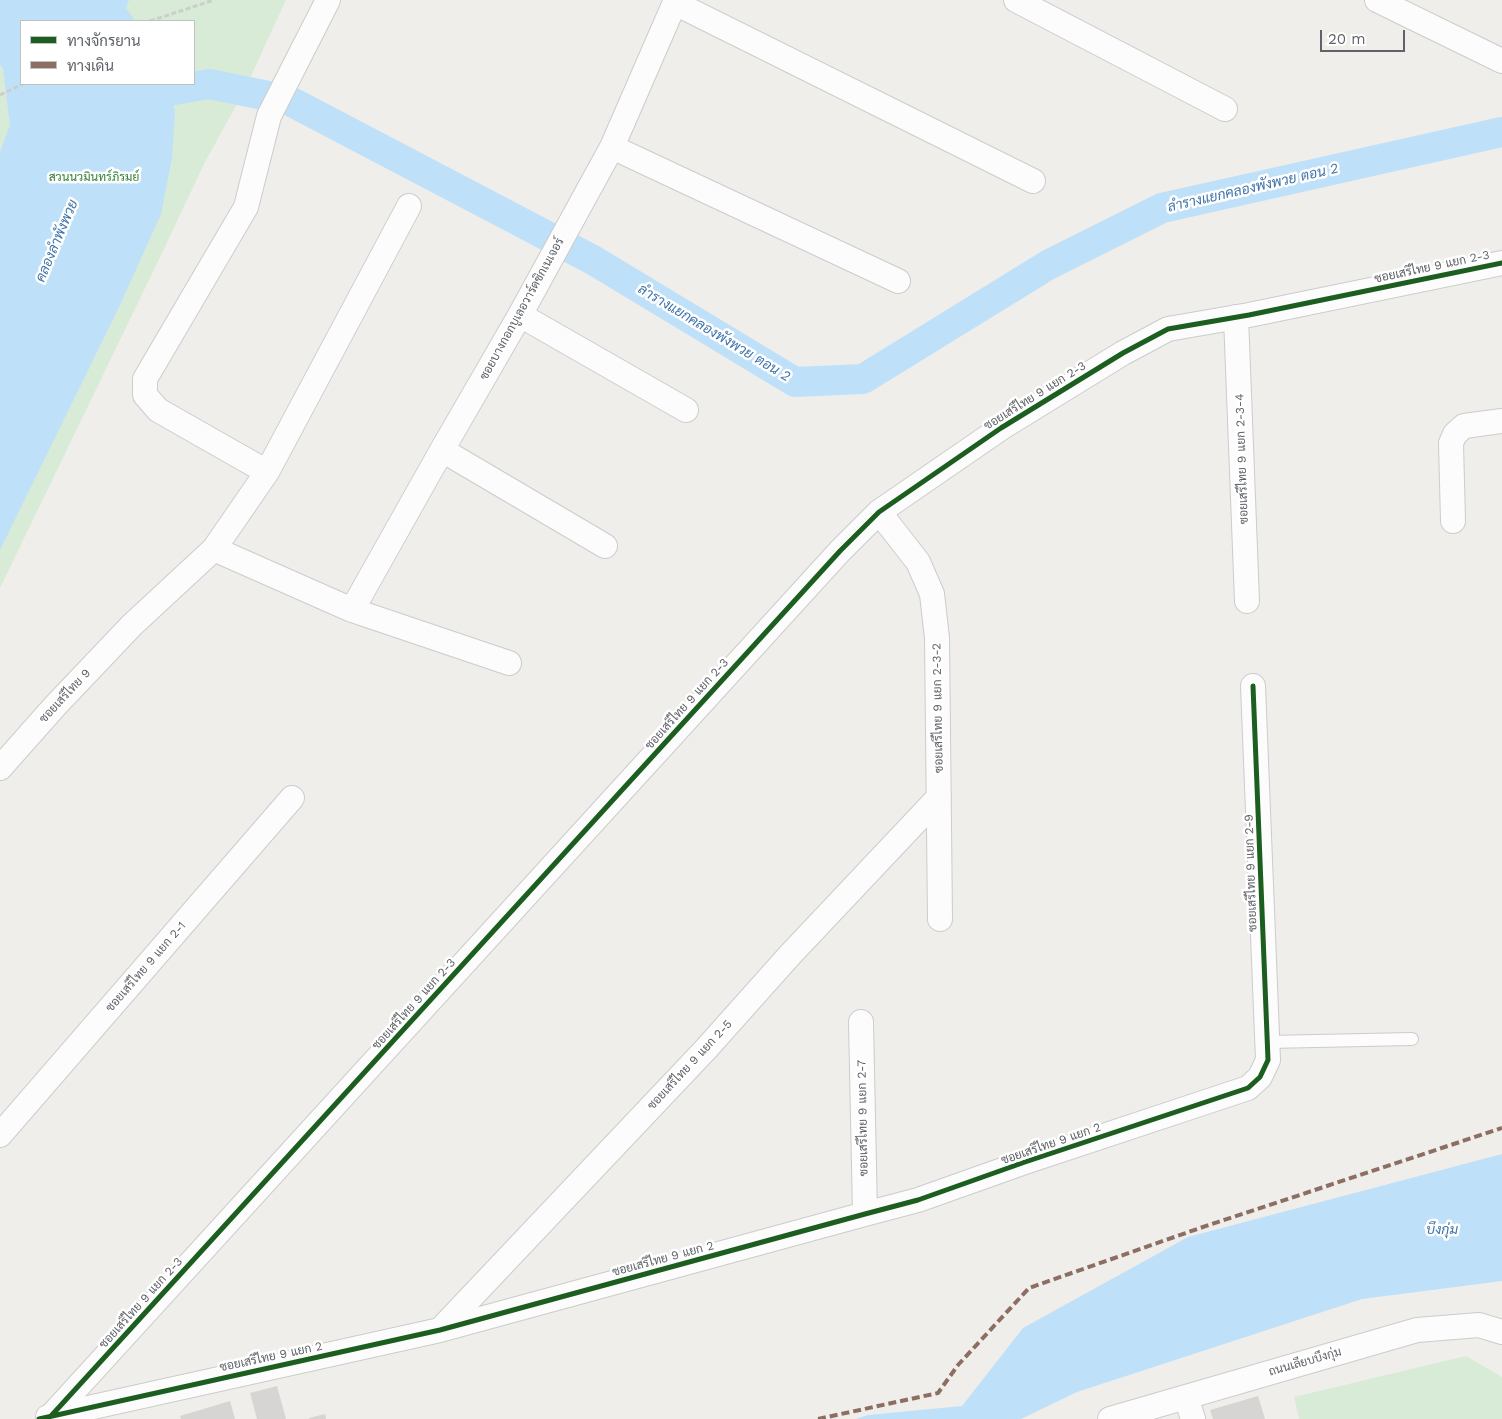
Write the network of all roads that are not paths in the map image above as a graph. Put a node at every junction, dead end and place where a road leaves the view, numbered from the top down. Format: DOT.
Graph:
graph roads {
  1 [pos="328,0"];
  2 [pos="1016,0"];
  3 [pos="1377,0"];
  4 [pos="676,2"];
  5 [pos="1502,61"];
  6 [pos="1225,109"];
  7 [pos="612,147"];
  8 [pos="1033,181"];
  9 [pos="409,206"];
  10 [pos="1502,263"];
  11 [pos="898,281"];
  12 [pos="520,314"];
  13 [pos="1236,317"];
  14 [pos="686,410"];
  15 [pos="1502,421"];
  16 [pos="442,450"];
  17 [pos="267,472"];
  18 [pos="879,512"];
  19 [pos="1453,521"];
  20 [pos="605,546"];
  21 [pos="214,549"];
  22 [pos="1247,601"];
  23 [pos="352,610"];
  24 [pos="509,663"];
  25 [pos="1253,686"];
  26 [pos="0,768"];
  27 [pos="939,797"];
  28 [pos="292,798"];
  29 [pos="940,919"];
  30 [pos="861,1022"];
  31 [pos="1412,1039"];
  32 [pos="1268,1051"];
  33 [pos="0,1135"];
  34 [pos="865,1214"];
  35 [pos="440,1330"];
  36 [pos="1502,1332"];
  37 [pos="1186,1397"];
  38 [pos="45,1418"];
  39 [pos="1110,1419"];
  40 [pos="1193,1419"];
  1 -- 17 [label="street"];
  2 -- 6 [label="street"];
  3 -- 5 [label="street"];
  4 -- 7 [label="street, ซอยบางกอกบูเลอวาร์ดซิกเนเจอร์"];
  4 -- 8 [label="street"];
  7 -- 11 [label="street"];
  7 -- 12 [label="street, ซอยบางกอกบูเลอวาร์ดซิกเนเจอร์"];
  9 -- 17 [label="street"];
  10 -- 13 [label="street, ซอยเสรีไทย 9 แยก 2-3"];
  12 -- 14 [label="street"];
  12 -- 16 [label="street, ซอยบางกอกบูเลอวาร์ดซิกเนเจอร์"];
  13 -- 18 [label="street, ซอยเสรีไทย 9 แยก 2-3"];
  13 -- 22 [label="street, ซอยเสรีไทย 9 แยก 2-3-4"];
  15 -- 19 [label="street"];
  16 -- 20 [label="street"];
  16 -- 23 [label="street, ซอยบางกอกบูเลอวาร์ดซิกเนเจอร์"];
  17 -- 21 [label="street"];
  18 -- 27 [label="street, ซอยเสรีไทย 9 แยก 2-3-2"];
  18 -- 38 [label="street, ซอยเสรีไทย 9 แยก 2-3"];
  21 -- 23 [label="street"];
  21 -- 26 [label="street, ซอยเสรีไทย 9"];
  23 -- 24 [label="street"];
  25 -- 32 [label="street, ซอยเสรีไทย 9 แยก 2-9"];
  27 -- 29 [label="street, ซอยเสรีไทย 9 แยก 2-3-2"];
  27 -- 35 [label="street, ซอยเสรีไทย 9 แยก 2-5"];
  28 -- 33 [label="street, ซอยเสรีไทย 9 แยก 2-1"];
  30 -- 34 [label="street, ซอยเสรีไทย 9 แยก 2-7"];
  31 -- 32 [label="lane"];
  32 -- 34 [label="street, ซอยเสรีไทย 9 แยก 2"];
  34 -- 35 [label="street, ซอยเสรีไทย 9 แยก 2"];
  35 -- 38 [label="street, ซอยเสรีไทย 9 แยก 2"];
  36 -- 37 [label="street, ถนนเลียบบึงกุ่ม"];
  37 -- 39 [label="street, ถนนเลียบบึงกุ่ม"];
  37 -- 40 [label="street"];
}
